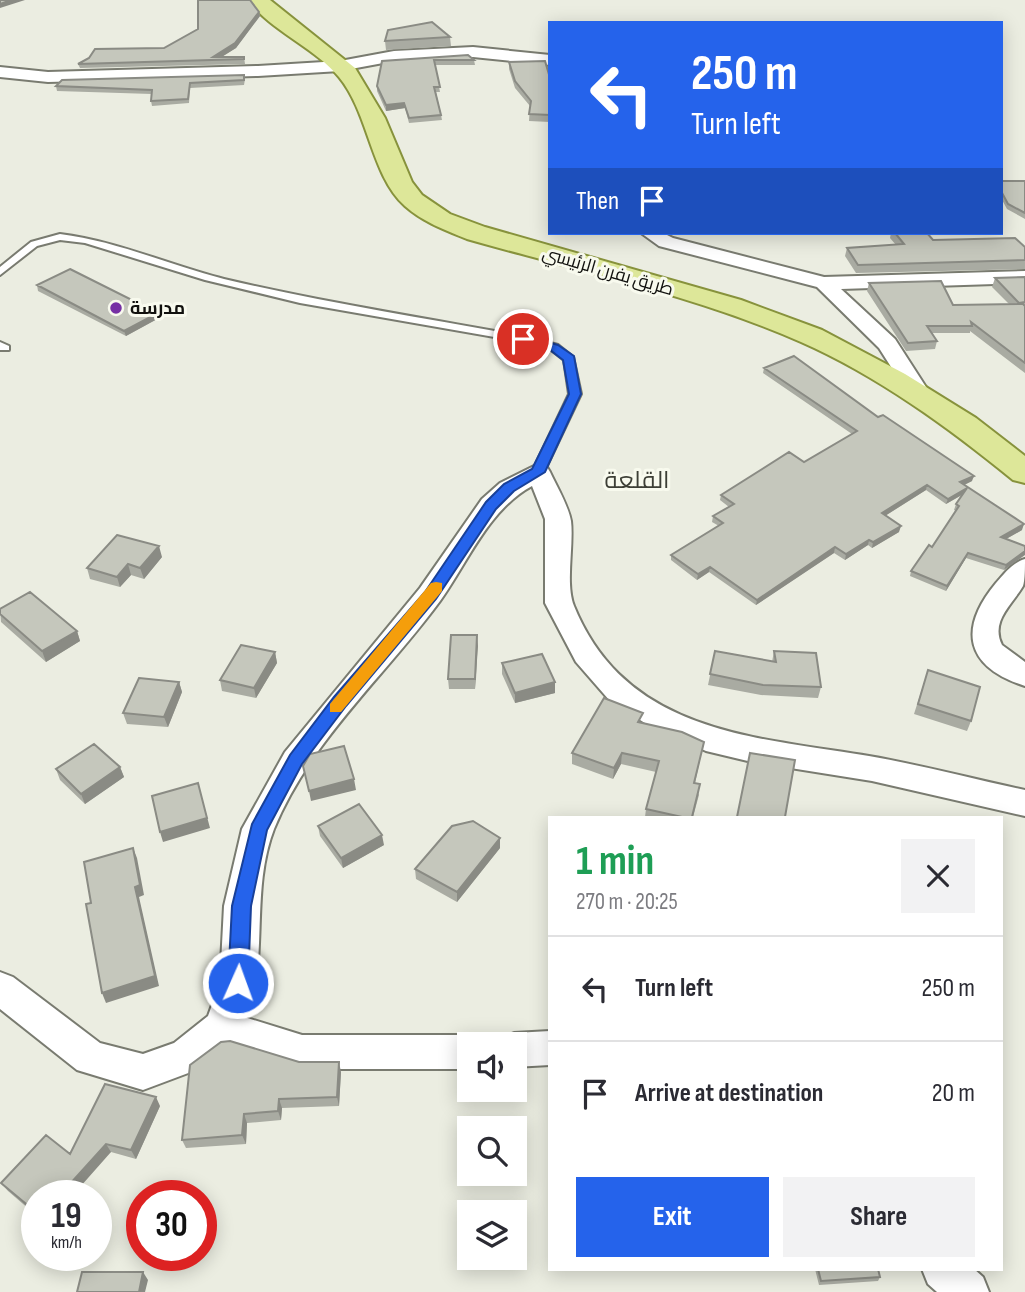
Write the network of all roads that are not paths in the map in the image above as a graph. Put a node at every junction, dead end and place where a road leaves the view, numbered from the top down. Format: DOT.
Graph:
graph roads {
  1 [pos="258,0"];
  2 [pos="548,60"];
  3 [pos="340,66"];
  4 [pos="0,72"];
  5 [pos="654,235"];
  6 [pos="0,272"];
  7 [pos="1025,277"];
  8 [pos="824,283"];
  9 [pos="922,398"];
  10 [pos="538,472"];
  11 [pos="1025,473"];
  12 [pos="1025,568"];
  13 [pos="1025,675"];
  14 [pos="1025,803"];
  15 [pos="0,988"];
  16 [pos="222,1027"];
  17 [pos="548,1048"];
  18 [pos="527,1049"];
  19 [pos="457,1052"];
  20 [pos="945,1271"];
  21 [pos="968,1292"];
  1 -- 3 [label="main road, طريق يفرن الرئيسي"];
  2 -- 3 [label="street"];
  3 -- 4 [label="street"];
  3 -- 9 [label="main road, طريق يفرن الرئيسي"];
  5 -- 8 [label="street"];
  6 -- 10 [label="lane"];
  7 -- 8 [label="street"];
  8 -- 9 [label="street"];
  9 -- 11 [label="main road, طريق يفرن الرئيسي"];
  10 -- 14 [label="street"];
  10 -- 16 [label="street"];
  12 -- 13 [label="street"];
  15 -- 16 [label="street"];
  16 -- 19 [label="street"];
  17 -- 18 [label="street"];
  20 -- 21 [label="street"];
}
